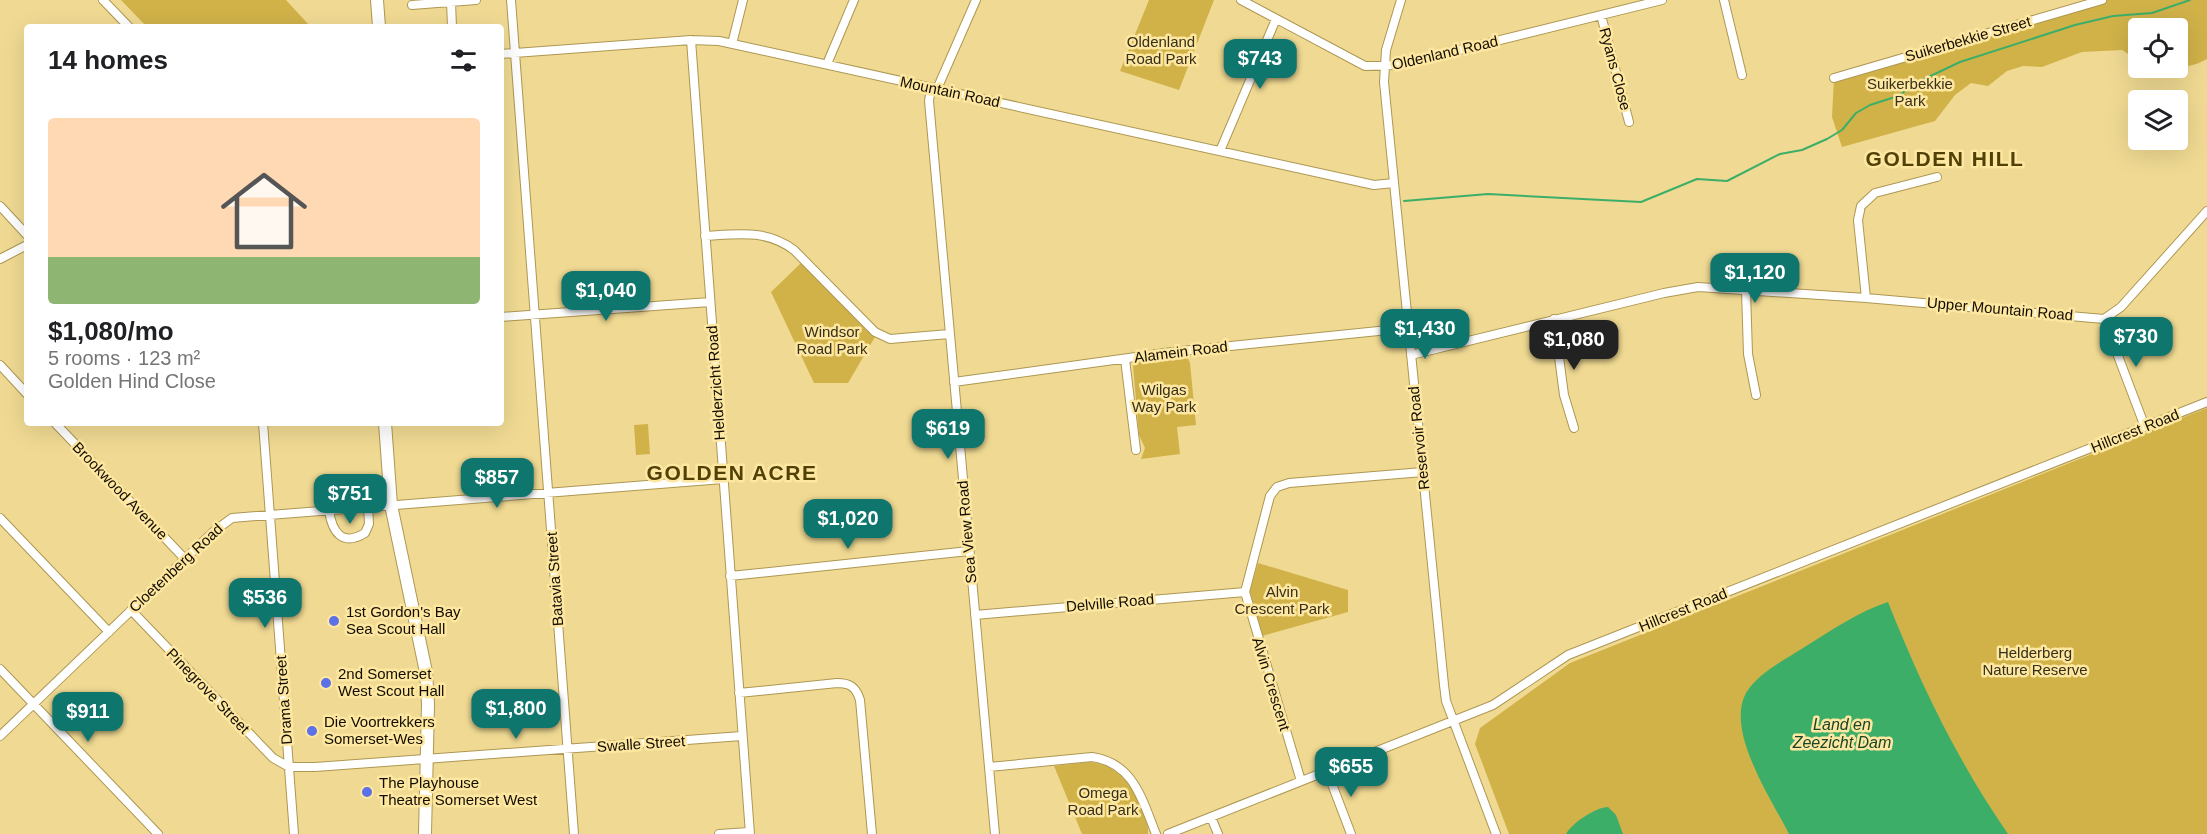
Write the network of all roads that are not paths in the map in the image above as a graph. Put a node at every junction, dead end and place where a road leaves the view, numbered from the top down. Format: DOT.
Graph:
graph roads {
  1 [pos="103,0"];
  2 [pos="377,0"];
  3 [pos="476,0"];
  4 [pos="512,0"];
  5 [pos="743,0"];
  6 [pos="854,0"];
  7 [pos="976,0"];
  8 [pos="1241,0"];
  9 [pos="1401,0"];
  10 [pos="1662,0"];
  11 [pos="1724,0"];
  12 [pos="2103,0"];
  13 [pos="451,2"];
  14 [pos="2086,2"];
  15 [pos="412,5"];
  16 [pos="1601,15"];
  17 [pos="1276,19"];
  18 [pos="126,24"];
  19 [pos="379,24"];
  20 [pos="453,24"];
  21 [pos="691,40"];
  22 [pos="732,44"];
  23 [pos="515,53"];
  24 [pos="504,54"];
  25 [pos="827,64"];
  26 [pos="1385,67"];
  27 [pos="1742,75"];
  28 [pos="1834,78"];
  29 [pos="934,88"];
  30 [pos="1629,122"];
  31 [pos="1220,151"];
  32 [pos="1937,177"];
  33 [pos="1394,183"];
  34 [pos="0,206"];
  35 [pos="2205,216"];
  36 [pos="24,232"];
  37 [pos="705,236"];
  38 [pos="24,247"];
  39 [pos="0,259"];
  40 [pos="1746,291"];
  41 [pos="1866,298"];
  42 [pos="710,302"];
  43 [pos="535,314"];
  44 [pos="504,316"];
  45 [pos="1554,319"];
  46 [pos="2104,319"];
  47 [pos="1408,328"];
  48 [pos="949,334"];
  49 [pos="1411,355"];
  50 [pos="1125,359"];
  51 [pos="0,365"];
  52 [pos="954,382"];
  53 [pos="24,391"];
  54 [pos="1756,395"];
  55 [pos="2207,402"];
  56 [pos="58,426"];
  57 [pos="263,426"];
  58 [pos="385,426"];
  59 [pos="2145,427"];
  60 [pos="1574,428"];
  61 [pos="1136,450"];
  62 [pos="1423,472"];
  63 [pos="723,479"];
  64 [pos="548,492"];
  65 [pos="391,505"];
  66 [pos="368,506"];
  67 [pos="329,510"];
  68 [pos="270,514"];
  69 [pos="0,518"];
  70 [pos="969,551"];
  71 [pos="185,559"];
  72 [pos="730,576"];
  73 [pos="1245,592"];
  74 [pos="131,610"];
  75 [pos="975,615"];
  76 [pos="109,632"];
  77 [pos="0,669"];
  78 [pos="739,693"];
  79 [pos="33,704"];
  80 [pos="1453,721"];
  81 [pos="0,736"];
  82 [pos="742,736"];
  83 [pos="567,749"];
  84 [pos="427,759"];
  85 [pos="289,766"];
  86 [pos="989,767"];
  87 [pos="1327,771"];
  88 [pos="1300,781"];
  89 [pos="1211,817"];
  90 [pos="749,833"];
  91 [pos="158,834"];
  92 [pos="294,834"];
  93 [pos="425,834"];
  94 [pos="574,834"];
  95 [pos="719,834"];
  96 [pos="872,834"];
  97 [pos="995,834"];
  98 [pos="1156,834"];
  99 [pos="1168,834"];
  100 [pos="1218,834"];
  101 [pos="1352,834"];
  102 [pos="1496,834"];
  1 -- 18 [label="street"];
  2 -- 19 [label="street"];
  3 -- 13 [label="street"];
  4 -- 23 [label="street, Batavia Street"];
  5 -- 22 [label="street"];
  6 -- 25 [label="street"];
  7 -- 29 [label="street, Sea View Road"];
  8 -- 17 [label="street, Oldenland Road"];
  9 -- 26 [label="street, Reservoir Road"];
  10 -- 16 [label="street, Oldenland Road"];
  11 -- 27 [label="street"];
  12 -- 14 [label="street, Suikerbekkie Street"];
  13 -- 15 [label="street"];
  13 -- 20 [label="street"];
  14 -- 28 [label="street, Suikerbekkie Street"];
  16 -- 26 [label="street, Oldenland Road"];
  16 -- 30 [label="street, Ryans Close"];
  17 -- 26 [label="street, Oldenland Road"];
  17 -- 31 [label="street"];
  21 -- 22 [label="street, Mountain Road"];
  21 -- 23 [label="street, Mountain Road"];
  21 -- 37 [label="street, Helderzicht Road"];
  22 -- 25 [label="street, Mountain Road"];
  23 -- 24 [label="street, Mountain Road"];
  23 -- 43 [label="street, Batavia Street"];
  25 -- 29 [label="street, Mountain Road"];
  26 -- 33 [label="street, Reservoir Road"];
  29 -- 31 [label="street, Mountain Road"];
  29 -- 48 [label="street, Sea View Road"];
  31 -- 33 [label="street, Mountain Road"];
  32 -- 41 [label="street"];
  33 -- 47 [label="street, Reservoir Road"];
  34 -- 36 [label="street"];
  35 -- 46 [label="street"];
  37 -- 42 [label="street, Helderzicht Road"];
  37 -- 48 [label="street"];
  38 -- 39 [label="street"];
  40 -- 41 [label="street, Upper Mountain Road"];
  40 -- 45 [label="street, Upper Mountain Road"];
  40 -- 54 [label="street"];
  41 -- 46 [label="street, Upper Mountain Road"];
  42 -- 43 [label="street"];
  42 -- 63 [label="street, Helderzicht Road"];
  43 -- 44 [label="street"];
  43 -- 64 [label="street, Batavia Street"];
  45 -- 49 [label="street, Upper Mountain Road"];
  45 -- 60 [label="street"];
  46 -- 59 [label="street"];
  47 -- 49 [label="street, Reservoir Road"];
  47 -- 50 [label="street, Alamein Road"];
  48 -- 52 [label="street, Sea View Road"];
  49 -- 62 [label="street, Reservoir Road"];
  50 -- 52 [label="street, Alamein Road"];
  50 -- 61 [label="street"];
  51 -- 53 [label="street"];
  52 -- 70 [label="street, Sea View Road"];
  55 -- 59 [label="street, Hillcrest Road"];
  56 -- 71 [label="street, Brookwood Avenue"];
  57 -- 68 [label="street, Drama Street"];
  58 -- 65 [label="street"];
  59 -- 80 [label="street, Hillcrest Road"];
  62 -- 73 [label="street"];
  62 -- 80 [label="street, Reservoir Road"];
  63 -- 64 [label="street, Cloetenberg Road"];
  63 -- 72 [label="street, Helderzicht Road"];
  64 -- 65 [label="street, Cloetenberg Road"];
  64 -- 83 [label="street, Batavia Street"];
  65 -- 66 [label="street, Cloetenberg Road"];
  65 -- 84 [label="street"];
  66 -- 67 [label="street, Cloetenberg Road"];
  66 -- 67 [label="street"];
  67 -- 68 [label="street, Cloetenberg Road"];
  68 -- 71 [label="street, Cloetenberg Road"];
  68 -- 85 [label="street, Drama Street"];
  69 -- 76 [label="street"];
  70 -- 72 [label="street"];
  70 -- 75 [label="street, Sea View Road"];
  71 -- 74 [label="street, Cloetenberg Road"];
  72 -- 78 [label="street, Helderzicht Road"];
  73 -- 75 [label="street, Delville Road"];
  73 -- 88 [label="street, Alvin Crescent"];
  74 -- 76 [label="street, Cloetenberg Road"];
  74 -- 85 [label="street, Pinegrove Street"];
  75 -- 86 [label="street, Sea View Road"];
  76 -- 79 [label="street, Cloetenberg Road"];
  77 -- 79 [label="street"];
  78 -- 82 [label="street, Helderzicht Road"];
  78 -- 96 [label="street"];
  79 -- 81 [label="street, Cloetenberg Road"];
  79 -- 91 [label="street"];
  80 -- 87 [label="street, Hillcrest Road"];
  80 -- 102 [label="street, Reservoir Road"];
  82 -- 83 [label="street, Swalle Street"];
  82 -- 90 [label="street, Helderzicht Road"];
  83 -- 84 [label="street, Swalle Street"];
  83 -- 94 [label="street, Batavia Street"];
  84 -- 85 [label="street, Swalle Street"];
  84 -- 93 [label="street"];
  85 -- 92 [label="street, Drama Street"];
  86 -- 97 [label="street, Sea View Road"];
  86 -- 98 [label="street"];
  87 -- 88 [label="street, Hillcrest Road"];
  87 -- 101 [label="street"];
  88 -- 89 [label="street, Hillcrest Road"];
  89 -- 99 [label="street, Hillcrest Road"];
  89 -- 100 [label="street"];
  90 -- 95 [label="street"];
}
